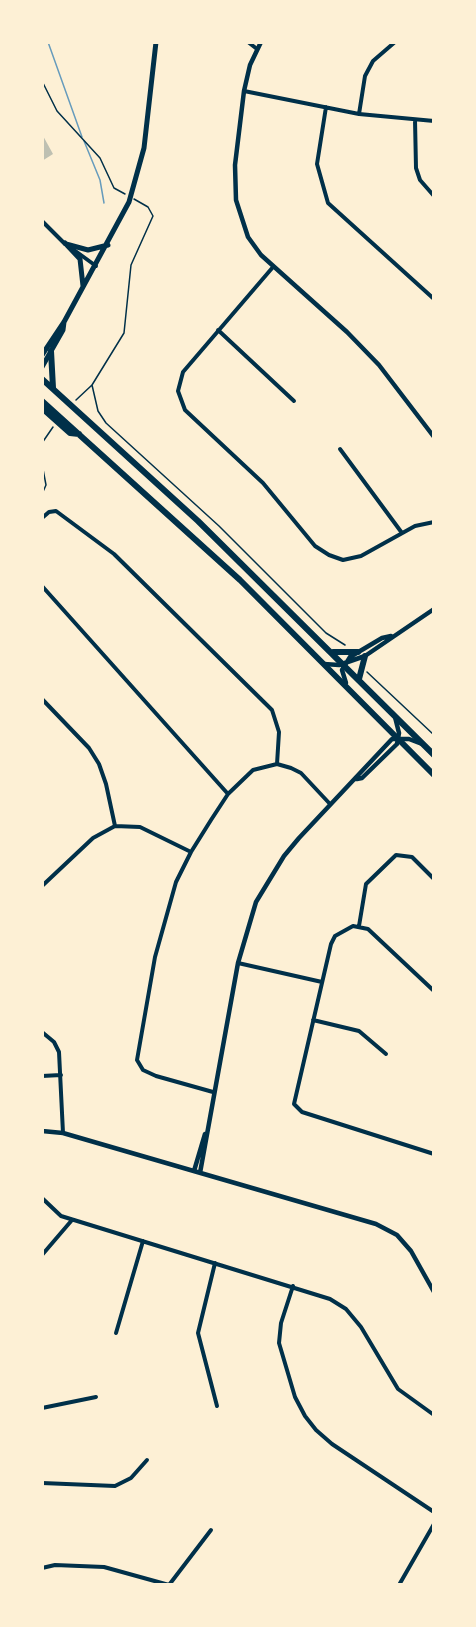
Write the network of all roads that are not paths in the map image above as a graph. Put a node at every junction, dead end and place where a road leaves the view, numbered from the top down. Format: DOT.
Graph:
graph roads {
  1 [pos="156,42"];
  2 [pos="248,42"];
  3 [pos="395,42"];
  4 [pos="259,44"];
  5 [pos="244,91"];
  6 [pos="326,107"];
  7 [pos="359,114"];
  8 [pos="415,120"];
  9 [pos="434,121"];
  10 [pos="434,196"];
  11 [pos="42,221"];
  12 [pos="65,243"];
  13 [pos="108,244"];
  14 [pos="96,266"];
  15 [pos="273,267"];
  16 [pos="83,288"];
  17 [pos="434,299"];
  18 [pos="64,322"];
  19 [pos="218,329"];
  20 [pos="51,351"];
  21 [pos="42,355"];
  22 [pos="42,367"];
  23 [pos="42,379"];
  24 [pos="53,389"];
  25 [pos="42,401"];
  26 [pos="294,401"];
  27 [pos="42,408"];
  28 [pos="80,434"];
  29 [pos="434,437"];
  30 [pos="340,449"];
  31 [pos="42,518"];
  32 [pos="434,522"];
  33 [pos="402,533"];
  34 [pos="42,586"];
  35 [pos="434,609"];
  36 [pos="391,636"];
  37 [pos="333,652"];
  38 [pos="358,652"];
  39 [pos="365,656"];
  40 [pos="324,663"];
  41 [pos="345,664"];
  42 [pos="360,679"];
  43 [pos="348,687"];
  44 [pos="42,699"];
  45 [pos="394,715"];
  46 [pos="398,738"];
  47 [pos="425,746"];
  48 [pos="434,755"];
  49 [pos="278,764"];
  50 [pos="434,775"];
  51 [pos="228,794"];
  52 [pos="330,804"];
  53 [pos="116,825"];
  54 [pos="191,852"];
  55 [pos="434,879"];
  56 [pos="42,886"];
  57 [pos="359,926"];
  58 [pos="238,963"];
  59 [pos="322,982"];
  60 [pos="434,991"];
  61 [pos="314,1020"];
  62 [pos="42,1032"];
  63 [pos="386,1054"];
  64 [pos="61,1075"];
  65 [pos="42,1076"];
  66 [pos="213,1092"];
  67 [pos="42,1131"];
  68 [pos="63,1133"];
  69 [pos="434,1154"];
  70 [pos="197,1172"];
  71 [pos="42,1198"];
  72 [pos="72,1220"];
  73 [pos="143,1241"];
  74 [pos="42,1256"];
  75 [pos="215,1263"];
  76 [pos="293,1286"];
  77 [pos="434,1292"];
  78 [pos="116,1333"];
  79 [pos="96,1397"];
  80 [pos="217,1406"];
  81 [pos="42,1408"];
  82 [pos="434,1415"];
  83 [pos="147,1460"];
  84 [pos="42,1483"];
  85 [pos="434,1512"];
  86 [pos="434,1524"];
  87 [pos="212,1530"];
  88 [pos="42,1568"];
  89 [pos="169,1585"];
  90 [pos="399,1585"];
  1 -- 13 [label="main road"];
  2 -- 4 [label="street"];
  3 -- 7 [label="street"];
  4 -- 5 [label="street"];
  5 -- 6 [label="street"];
  5 -- 15 [label="street"];
  6 -- 7 [label="street"];
  6 -- 17 [label="street"];
  7 -- 8 [label="street"];
  8 -- 9 [label="street"];
  8 -- 10 [label="street"];
  11 -- 12 [label="street"];
  12 -- 13 [label="main road"];
  12 -- 14 [label="street"];
  12 -- 16 [label="main road"];
  13 -- 14 [label="main road"];
  14 -- 16 [label="main road"];
  15 -- 19 [label="street"];
  15 -- 29 [label="street"];
  16 -- 18 [label="main road"];
  18 -- 20 [label="main road"];
  18 -- 21 [label="main road"];
  19 -- 26 [label="street"];
  19 -- 33 [label="street"];
  20 -- 22 [label="main road"];
  20 -- 24 [label="main road"];
  23 -- 24 [label="main road"];
  24 -- 37 [label="main road"];
  25 -- 28 [label="main road"];
  27 -- 28 [label="main road"];
  28 -- 40 [label="main road"];
  30 -- 33 [label="street"];
  31 -- 49 [label="street"];
  32 -- 33 [label="street"];
  34 -- 51 [label="street"];
  35 -- 36 [label="street"];
  36 -- 38 [label="street"];
  36 -- 39 [label="street"];
  37 -- 38 [label="main road"];
  37 -- 41 [label="main road"];
  38 -- 41 [label="street"];
  39 -- 41 [label="street"];
  39 -- 42 [label="main road"];
  40 -- 41 [label="street"];
  40 -- 43 [label="main road"];
  41 -- 42 [label="main road"];
  41 -- 43 [label="street"];
  42 -- 45 [label="main road"];
  43 -- 46 [label="main road"];
  44 -- 53 [label="street"];
  45 -- 46 [label="street"];
  45 -- 47 [label="main road"];
  46 -- 47 [label="street"];
  46 -- 50 [label="main road"];
  46 -- 52 [label="street"];
  47 -- 48 [label="main road"];
  49 -- 51 [label="street"];
  49 -- 52 [label="street"];
  51 -- 54 [label="street"];
  52 -- 58 [label="street"];
  53 -- 54 [label="street"];
  53 -- 56 [label="street"];
  54 -- 66 [label="street"];
  55 -- 57 [label="street"];
  57 -- 59 [label="street"];
  57 -- 60 [label="street"];
  58 -- 59 [label="street"];
  58 -- 66 [label="street"];
  59 -- 61 [label="street"];
  61 -- 63 [label="street"];
  61 -- 69 [label="street"];
  62 -- 64 [label="street"];
  64 -- 65 [label="street"];
  64 -- 68 [label="street"];
  66 -- 70 [label="street"];
  67 -- 68 [label="street"];
  68 -- 70 [label="street"];
  70 -- 77 [label="street"];
  71 -- 72 [label="street"];
  72 -- 73 [label="street"];
  72 -- 74 [label="street"];
  73 -- 75 [label="street"];
  73 -- 78 [label="street"];
  75 -- 76 [label="street"];
  75 -- 80 [label="street"];
  76 -- 82 [label="street"];
  76 -- 85 [label="street"];
  79 -- 81 [label="street"];
  83 -- 84 [label="street"];
  86 -- 90 [label="street"];
  87 -- 89 [label="street"];
  88 -- 89 [label="street"];
}
